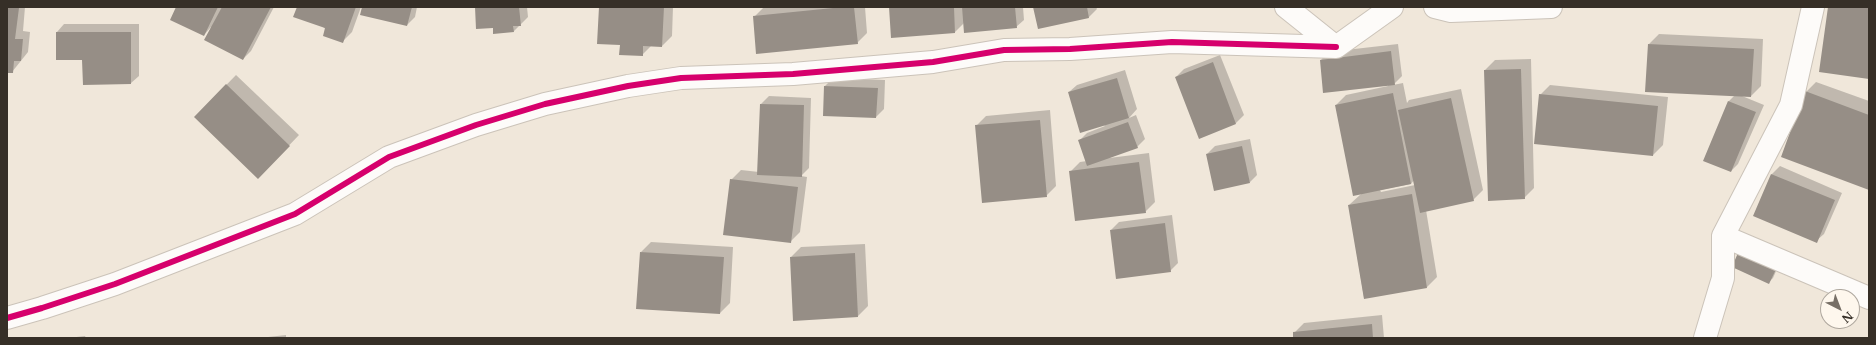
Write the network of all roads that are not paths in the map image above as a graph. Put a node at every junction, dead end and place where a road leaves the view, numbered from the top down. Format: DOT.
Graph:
graph roads {
  1 [pos="1286,7"];
  2 [pos="1392,7"];
  3 [pos="1435,7"];
  4 [pos="1551,7"];
  5 [pos="1813,7"];
  6 [pos="1336,47"];
  7 [pos="1723,236"];
  8 [pos="1869,298"];
  9 [pos="7,318"];
  10 [pos="1706,338"];
  1 -- 6 [label="street"];
  2 -- 6 [label="street"];
  3 -- 4 [label="street"];
  5 -- 7 [label="street"];
  6 -- 9 [label="street"];
  7 -- 8 [label="street"];
  7 -- 10 [label="street"];
}
